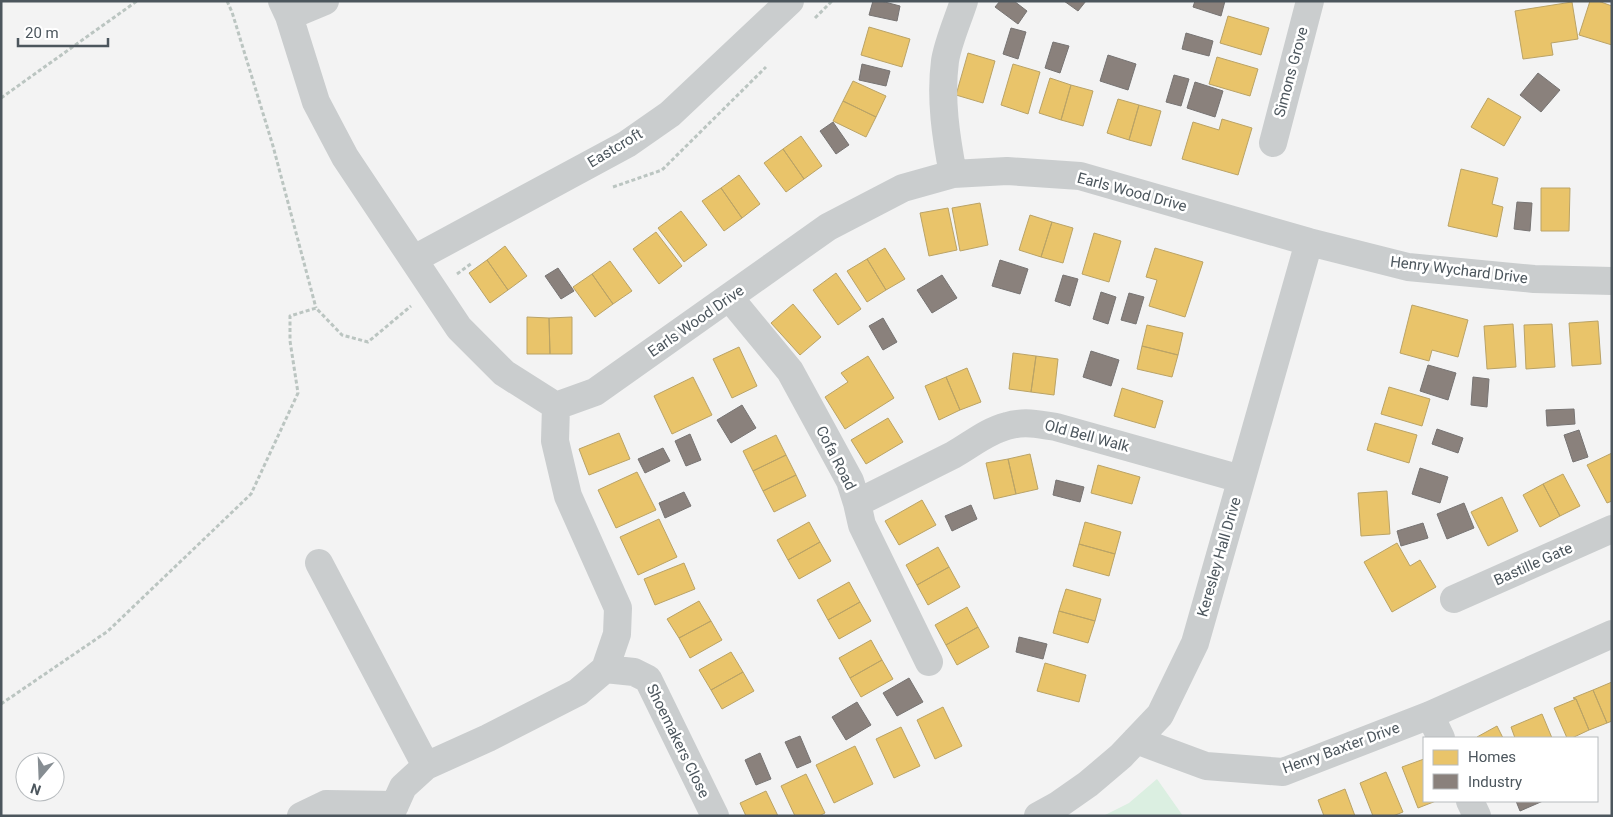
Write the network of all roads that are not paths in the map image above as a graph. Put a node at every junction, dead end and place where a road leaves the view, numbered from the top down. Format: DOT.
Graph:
graph roads {
  1 [pos="325,1"];
  2 [pos="790,1"];
  3 [pos="964,1"];
  4 [pos="1310,1"];
  5 [pos="285,8"];
  6 [pos="1273,143"];
  7 [pos="953,174"];
  8 [pos="1309,242"];
  9 [pos="414,259"];
  10 [pos="1612,281"];
  11 [pos="729,297"];
  12 [pos="556,406"];
  13 [pos="1241,479"];
  14 [pos="857,503"];
  15 [pos="1612,529"];
  16 [pos="319,562"];
  17 [pos="1454,599"];
  18 [pos="1612,634"];
  19 [pos="929,662"];
  20 [pos="605,669"];
  21 [pos="1435,727"];
  22 [pos="1136,740"];
  23 [pos="426,766"];
  24 [pos="1470,802"];
  25 [pos="392,810"];
  26 [pos="301,816"];
  27 [pos="715,816"];
  28 [pos="1038,816"];
  29 [pos="1477,816"];
  1 -- 5 [label="street"];
  2 -- 9 [label="street, Eastcroft"];
  3 -- 7 [label="street"];
  4 -- 6 [label="street, Simons Grove"];
  5 -- 9 [label="street"];
  7 -- 8 [label="street, Earls Wood Drive"];
  7 -- 11 [label="street, Earls Wood Drive"];
  8 -- 10 [label="street, Henry Wychard Drive"];
  8 -- 13 [label="street, Keresley Hall Drive"];
  9 -- 12 [label="street"];
  11 -- 12 [label="street, Earls Wood Drive"];
  11 -- 14 [label="street, Cofa Road"];
  12 -- 20 [label="street"];
  13 -- 14 [label="street, Old Bell Walk"];
  13 -- 22 [label="street, Keresley Hall Drive"];
  14 -- 19 [label="street, Cofa Road"];
  15 -- 17 [label="street, Bastille Gate"];
  16 -- 23 [label="street"];
  18 -- 21 [label="street, Henry Baxter Drive"];
  20 -- 23 [label="street"];
  20 -- 27 [label="street, Shoemakers Close"];
  21 -- 22 [label="street, Henry Baxter Drive"];
  22 -- 28 [label="street, Keresley Hall Drive"];
  23 -- 25 [label="street"];
  24 -- 29 [label="street"];
  25 -- 26 [label="street"];
}
